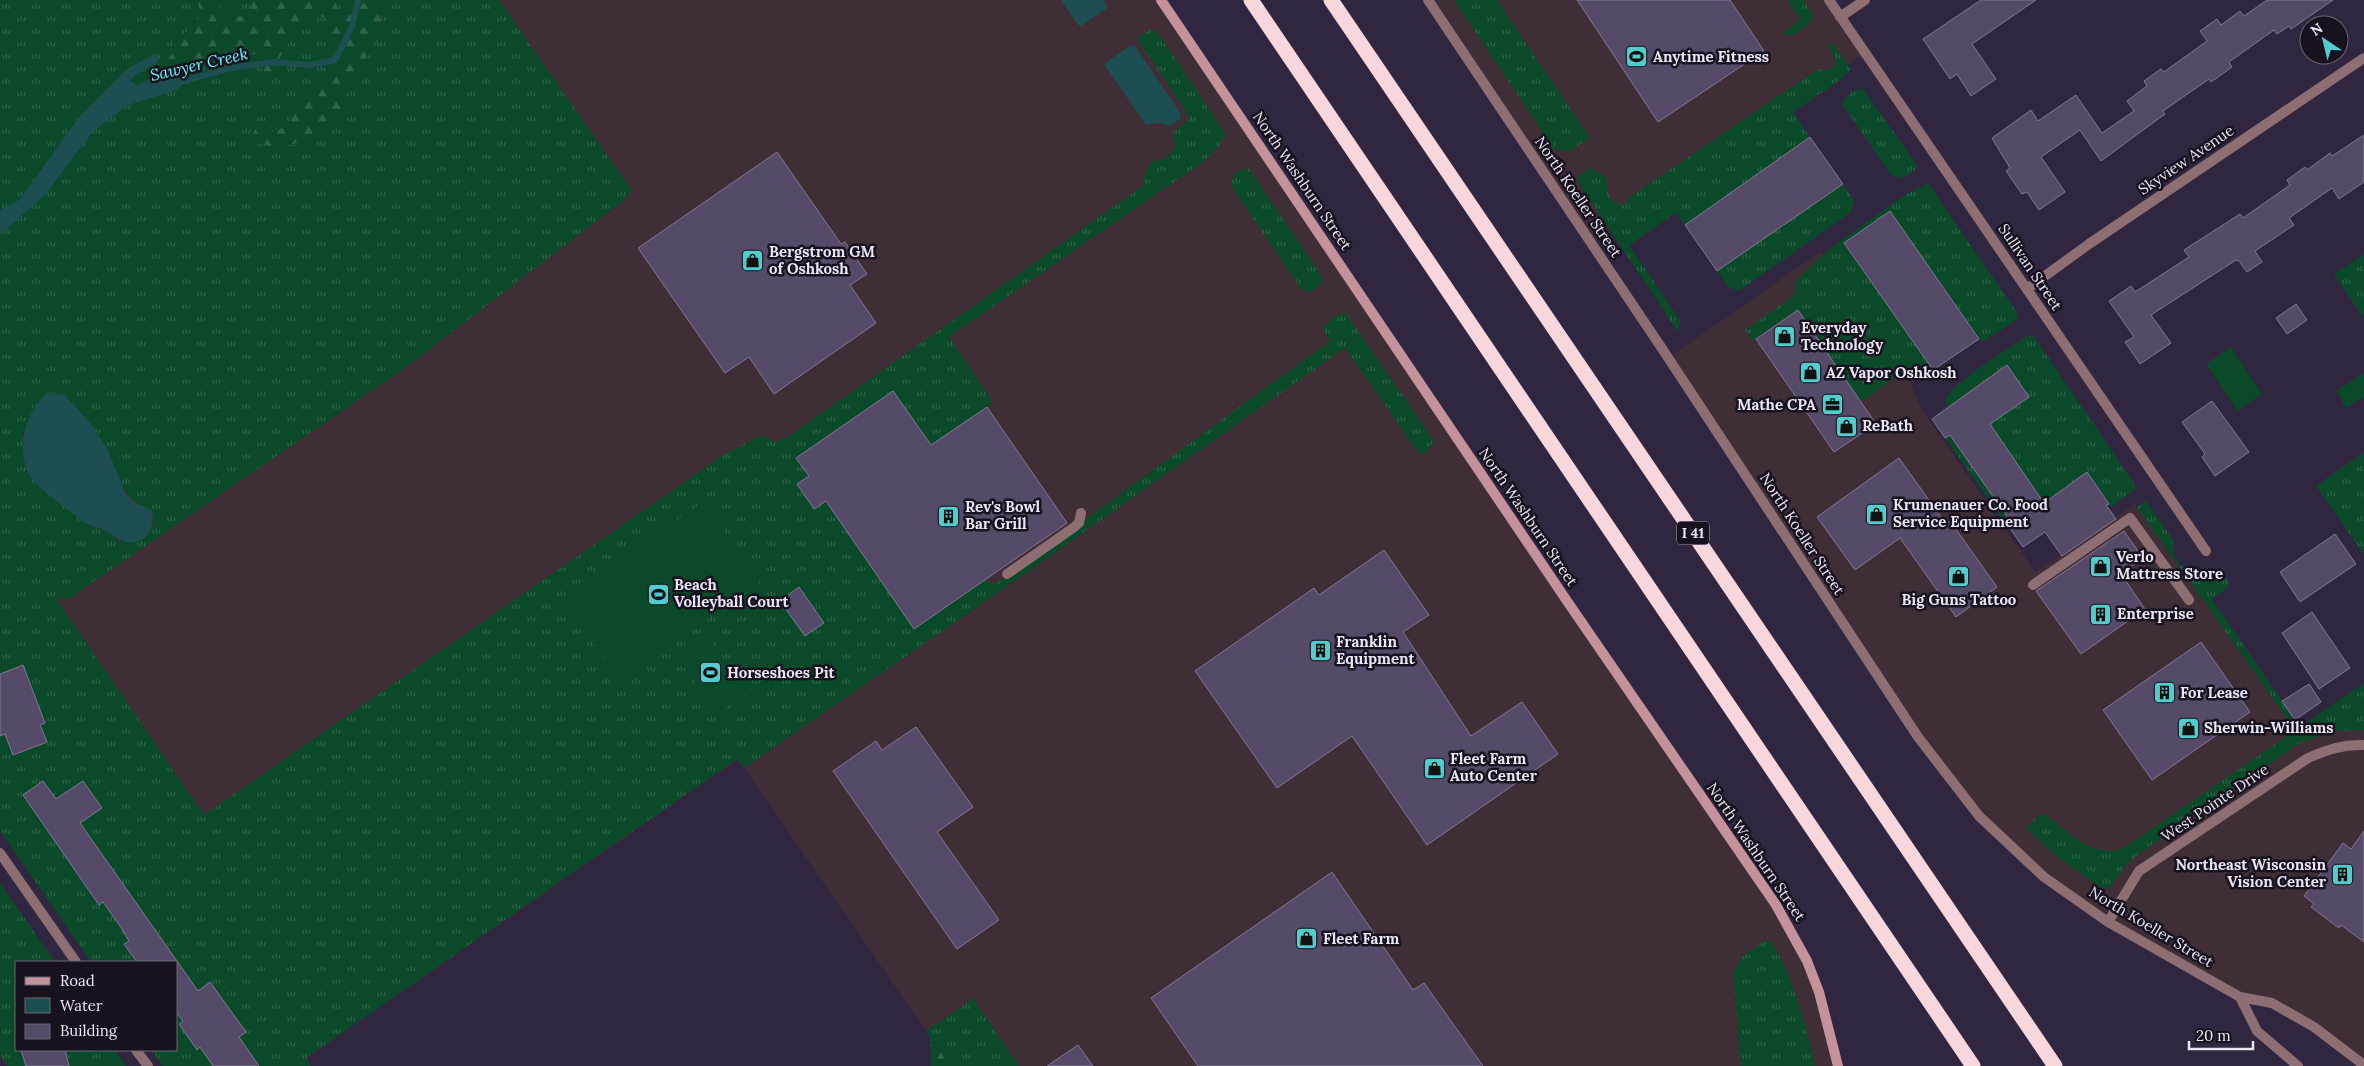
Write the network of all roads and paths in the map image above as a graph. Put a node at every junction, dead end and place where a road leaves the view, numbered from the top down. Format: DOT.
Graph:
graph roads {
  1 [pos="1161,0"];
  2 [pos="1251,0"];
  3 [pos="1331,0"];
  4 [pos="1428,0"];
  5 [pos="1829,0"];
  6 [pos="1865,0"];
  7 [pos="1840,16"];
  8 [pos="2364,58"];
  9 [pos="2027,289"];
  10 [pos="1081,513"];
  11 [pos="2206,551"];
  12 [pos="1007,574"];
  13 [pos="2033,585"];
  14 [pos="2189,600"];
  15 [pos="2364,745"];
  16 [pos="0,853"];
  17 [pos="2108,922"];
  18 [pos="75,961"];
  19 [pos="2240,997"];
  20 [pos="137,1051"];
  21 [pos="2364,1065"];
  22 [pos="148,1066"];
  23 [pos="1838,1066"];
  24 [pos="1973,1066"];
  25 [pos="2055,1066"];
  26 [pos="2298,1066"];
  1 -- 23 [label="street, North Washburn Street"];
  2 -- 24 [label="highway"];
  3 -- 25 [label="highway, I 41"];
  4 -- 17 [label="street, North Koeller Street"];
  5 -- 7 [label="street, Sullivan Street"];
  6 -- 7 [label="street"];
  7 -- 9 [label="street, Sullivan Street"];
  8 -- 9 [label="street, Skyview Avenue"];
  9 -- 11 [label="street, Sullivan Street"];
  10 -- 12 [label="street"];
  13 -- 14 [label="street"];
  15 -- 17 [label="street, West Pointe Drive"];
  16 -- 18 [label="street"];
  17 -- 19 [label="street, North Koeller Street"];
  19 -- 21 [label="street, North Koeller Street"];
  19 -- 26 [label="street"];
  20 -- 22 [label="street"];
}
